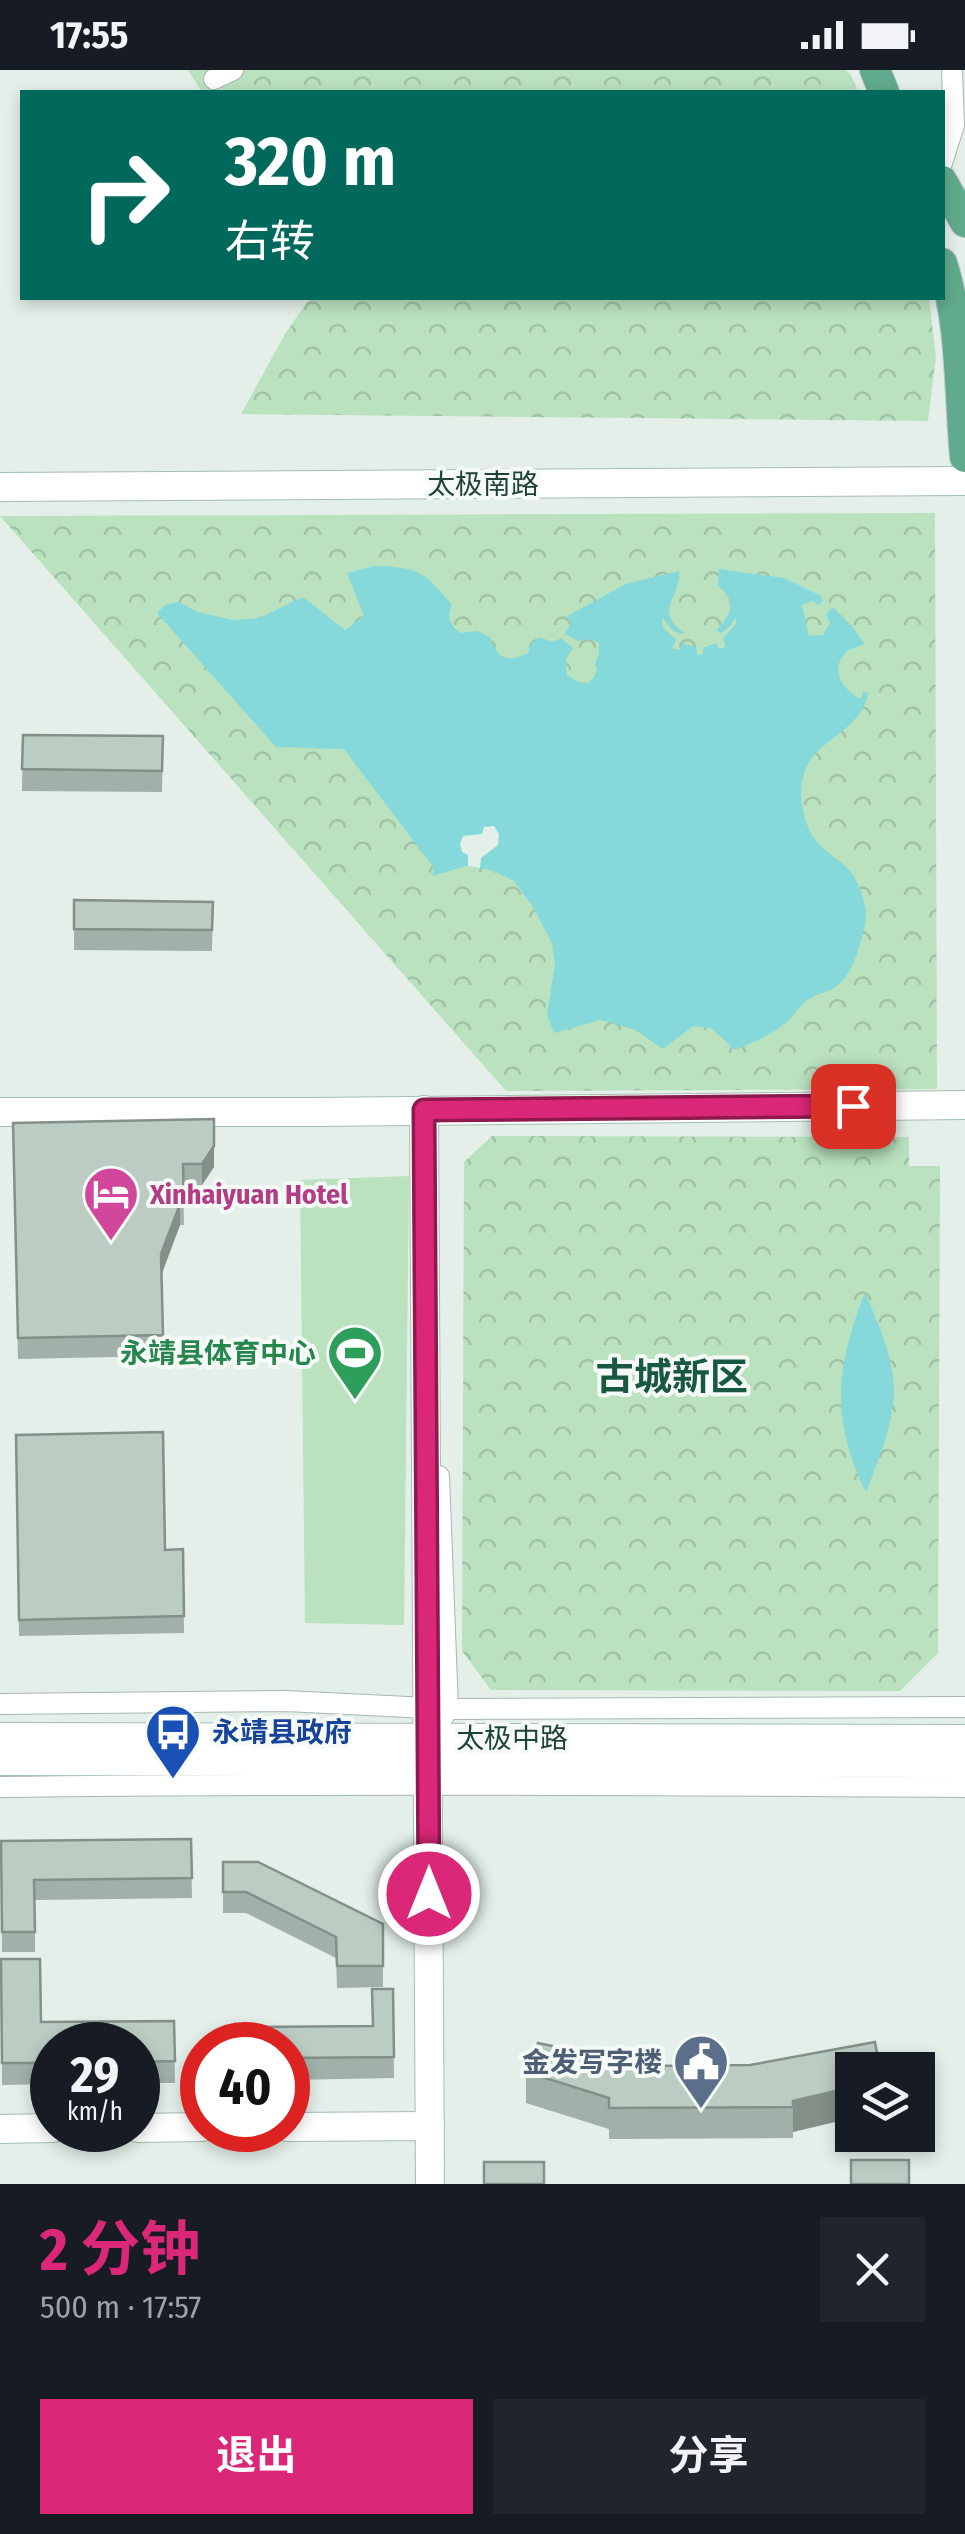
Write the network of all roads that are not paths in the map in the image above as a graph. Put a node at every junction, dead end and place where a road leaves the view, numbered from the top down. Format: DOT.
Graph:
graph roads {
  1 [pos="952,70"];
  2 [pos="945,153"];
  3 [pos="945,186"];
  4 [pos="965,222"];
  5 [pos="945,271"];
  6 [pos="965,457"];
  7 [pos="965,481"];
  8 [pos="0,488"];
  9 [pos="965,1104"];
  10 [pos="424,1110"];
  11 [pos="0,1112"];
  12 [pos="0,1704"];
  13 [pos="965,1707"];
  14 [pos="439,1709"];
  15 [pos="0,1737"];
  16 [pos="965,1739"];
  17 [pos="0,1761"];
  18 [pos="429,1762"];
  19 [pos="965,1763"];
  20 [pos="965,1786"];
  21 [pos="0,1787"];
  22 [pos="310,2126"];
  23 [pos="430,2126"];
  24 [pos="0,2128"];
  25 [pos="30,2128"];
  26 [pos="430,2184"];
  1 -- 2 [label="street"];
  3 -- 4 [label="main road"];
  5 -- 6 [label="main road"];
  7 -- 8 [label="main road, 太极南路"];
  9 -- 10 [label="main road"];
  10 -- 11 [label="main road"];
  10 -- 14 [label="main road"];
  12 -- 14 [label="street"];
  13 -- 14 [label="street"];
  14 -- 18 [label="main road"];
  15 -- 18 [label="main road, 太极中路"];
  16 -- 18 [label="main road, 太极中路"];
  17 -- 18 [label="main road, 太极中路"];
  18 -- 19 [label="main road, 太极中路"];
  18 -- 20 [label="street"];
  18 -- 21 [label="street"];
  18 -- 23 [label="main road"];
  22 -- 23 [label="main road"];
  23 -- 26 [label="main road"];
  24 -- 25 [label="main road"];
}
